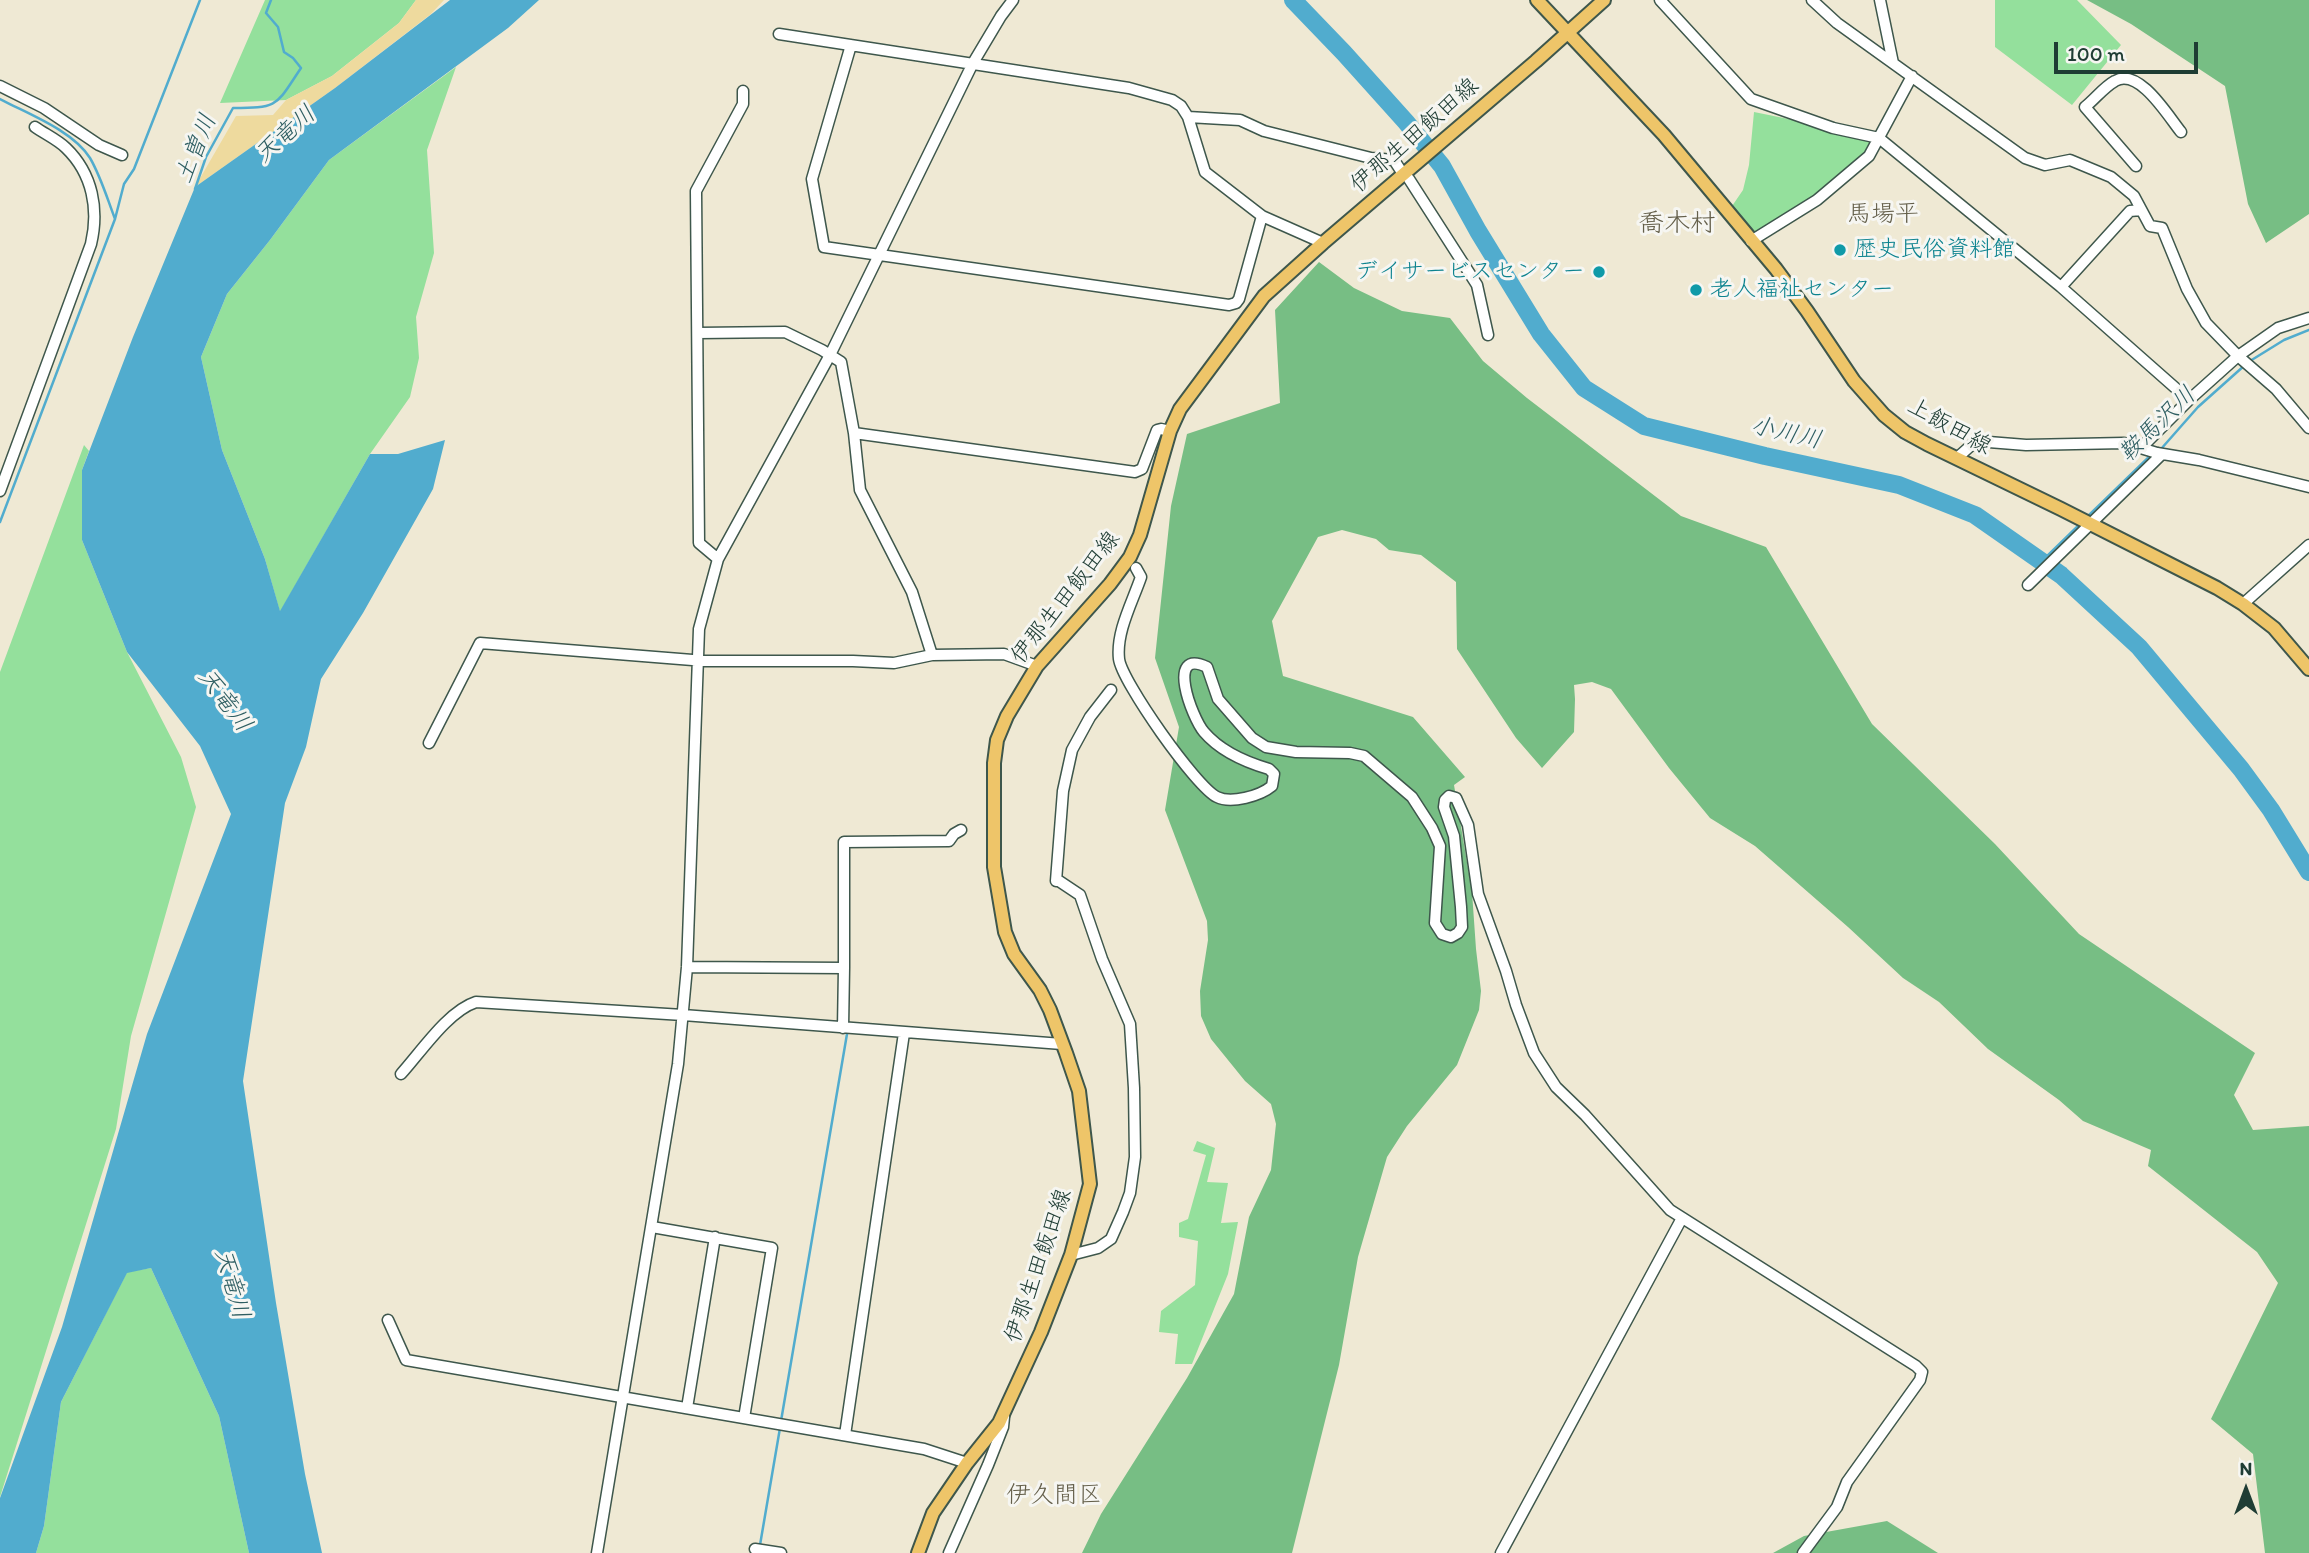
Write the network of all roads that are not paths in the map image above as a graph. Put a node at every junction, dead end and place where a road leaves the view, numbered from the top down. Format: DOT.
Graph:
graph roads {
  1 [pos="1013,0"];
  2 [pos="1537,0"];
  3 [pos="1604,0"];
  4 [pos="1660,0"];
  5 [pos="1812,0"];
  6 [pos="1880,0"];
  7 [pos="1569,32"];
  8 [pos="779,34"];
  9 [pos="851,45"];
  10 [pos="973,63"];
  11 [pos="1893,63"];
  12 [pos="1912,76"];
  13 [pos="0,86"];
  14 [pos="743,90"];
  15 [pos="1188,117"];
  16 [pos="35,127"];
  17 [pos="2181,132"];
  18 [pos="1879,138"];
  19 [pos="122,155"];
  20 [pos="2136,166"];
  21 [pos="1407,174"];
  22 [pos="2141,210"];
  23 [pos="1262,216"];
  24 [pos="1751,241"];
  25 [pos="1322,243"];
  26 [pos="878,257"];
  27 [pos="2061,288"];
  28 [pos="2309,318"];
  29 [pos="698,332"];
  30 [pos="1488,335"];
  31 [pos="830,355"];
  32 [pos="2240,357"];
  33 [pos="2189,400"];
  34 [pos="2309,428"];
  35 [pos="1170,431"];
  36 [pos="853,433"];
  37 [pos="2142,447"];
  38 [pos="2162,454"];
  39 [pos="1956,458"];
  40 [pos="2309,487"];
  41 [pos="0,491"];
  42 [pos="2090,524"];
  43 [pos="2309,545"];
  44 [pos="718,559"];
  45 [pos="1136,568"];
  46 [pos="2030,583"];
  47 [pos="2243,604"];
  48 [pos="932,655"];
  49 [pos="698,660"];
  50 [pos="1037,666"];
  51 [pos="2309,669"];
  52 [pos="1111,690"];
  53 [pos="429,743"];
  54 [pos="961,830"];
  55 [pos="687,967"];
  56 [pos="844,968"];
  57 [pos="683,1015"];
  58 [pos="844,1028"];
  59 [pos="904,1033"];
  60 [pos="1062,1044"];
  61 [pos="401,1074"];
  62 [pos="1682,1218"];
  63 [pos="652,1227"];
  64 [pos="715,1237"];
  65 [pos="1070,1255"];
  66 [pos="388,1320"];
  67 [pos="624,1397"];
  68 [pos="687,1408"];
  69 [pos="1004,1413"];
  70 [pos="744,1418"];
  71 [pos="845,1435"];
  72 [pos="967,1463"];
  73 [pos="758,1550"];
  74 [pos="597,1553"];
  75 [pos="781,1553"];
  76 [pos="918,1553"];
  77 [pos="949,1553"];
  78 [pos="1501,1553"];
  79 [pos="1803,1553"];
  1 -- 10 [label="street"];
  2 -- 7 [label="main road, 上飯田線"];
  3 -- 7 [label="main road, 伊那生田飯田線"];
  4 -- 18 [label="street"];
  5 -- 11 [label="street"];
  6 -- 11 [label="street"];
  7 -- 21 [label="main road, 伊那生田飯田線"];
  7 -- 24 [label="main road, 上飯田線"];
  8 -- 9 [label="street"];
  9 -- 10 [label="street"];
  9 -- 26 [label="street"];
  10 -- 15 [label="street"];
  10 -- 26 [label="street"];
  11 -- 12 [label="street"];
  12 -- 18 [label="street"];
  12 -- 22 [label="street"];
  13 -- 19 [label="street"];
  14 -- 29 [label="street"];
  15 -- 21 [label="street"];
  15 -- 23 [label="street"];
  16 -- 41 [label="street"];
  17 -- 20 [label="street"];
  18 -- 24 [label="street"];
  18 -- 27 [label="street"];
  21 -- 25 [label="main road, 伊那生田飯田線"];
  21 -- 30 [label="street"];
  22 -- 27 [label="street"];
  22 -- 32 [label="street"];
  23 -- 25 [label="street"];
  23 -- 26 [label="street"];
  24 -- 39 [label="main road, 上飯田線"];
  25 -- 35 [label="main road, 伊那生田飯田線"];
  26 -- 31 [label="street"];
  27 -- 33 [label="street"];
  28 -- 32 [label="street"];
  29 -- 31 [label="street"];
  29 -- 44 [label="street"];
  31 -- 36 [label="street"];
  31 -- 44 [label="street"];
  32 -- 33 [label="street"];
  32 -- 34 [label="street"];
  33 -- 37 [label="street"];
  35 -- 36 [label="street"];
  35 -- 50 [label="main road, 伊那生田飯田線"];
  36 -- 48 [label="street"];
  37 -- 38 [label="street"];
  37 -- 39 [label="street"];
  38 -- 40 [label="street"];
  38 -- 42 [label="street"];
  39 -- 42 [label="main road, 上飯田線"];
  42 -- 46 [label="street"];
  42 -- 47 [label="main road, 上飯田線"];
  43 -- 47 [label="street"];
  44 -- 49 [label="street"];
  45 -- 62 [label="street"];
  47 -- 51 [label="main road, 上飯田線"];
  48 -- 49 [label="street"];
  48 -- 50 [label="street"];
  49 -- 53 [label="street"];
  49 -- 55 [label="street"];
  50 -- 60 [label="main road, 伊那生田飯田線"];
  52 -- 65 [label="street"];
  54 -- 56 [label="street"];
  55 -- 56 [label="street"];
  55 -- 57 [label="street"];
  56 -- 58 [label="street"];
  57 -- 58 [label="street"];
  57 -- 61 [label="street"];
  57 -- 63 [label="street"];
  58 -- 59 [label="street"];
  59 -- 60 [label="street"];
  59 -- 71 [label="street"];
  60 -- 65 [label="main road, 伊那生田飯田線"];
  62 -- 78 [label="street"];
  62 -- 79 [label="street"];
  63 -- 64 [label="street"];
  63 -- 67 [label="street"];
  64 -- 68 [label="street"];
  64 -- 70 [label="street"];
  65 -- 69 [label="main road, 伊那生田飯田線"];
  66 -- 67 [label="street"];
  67 -- 68 [label="street"];
  67 -- 74 [label="street"];
  68 -- 70 [label="street"];
  69 -- 72 [label="main road, 伊那生田飯田線"];
  69 -- 77 [label="street"];
  70 -- 71 [label="street"];
  71 -- 72 [label="street"];
  72 -- 76 [label="main road, 伊那生田飯田線"];
  73 -- 75 [label="street"];
}
